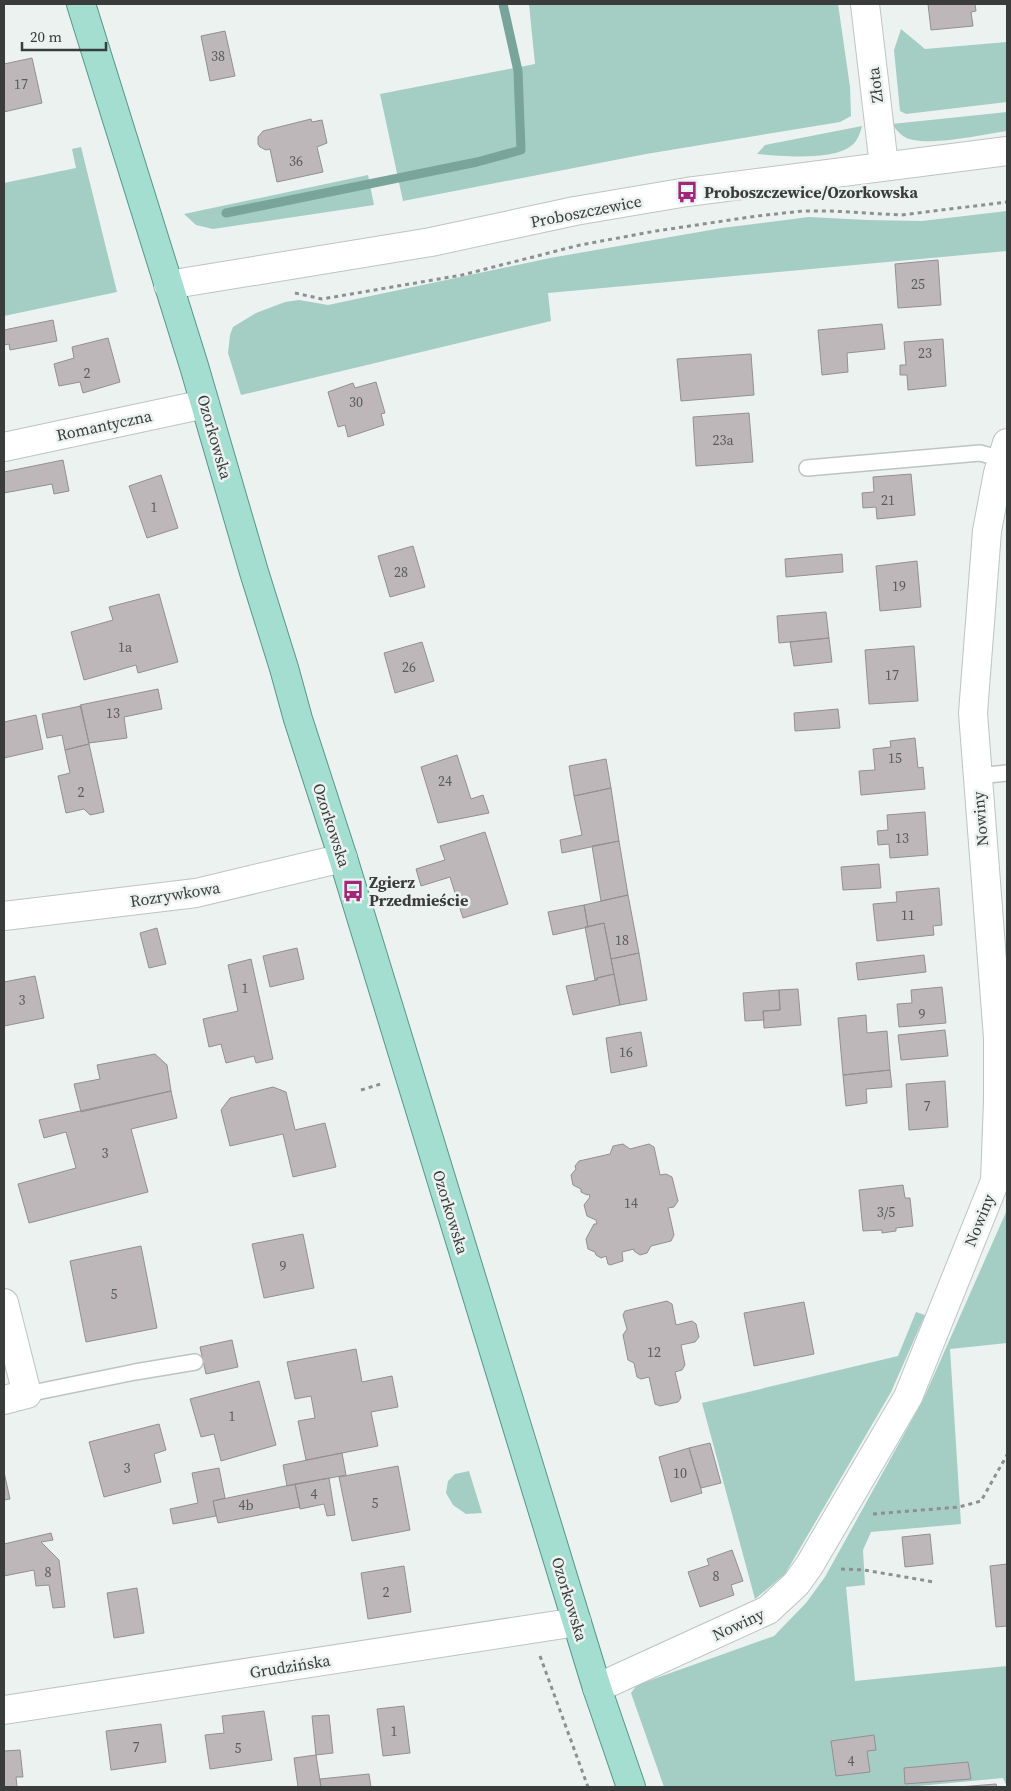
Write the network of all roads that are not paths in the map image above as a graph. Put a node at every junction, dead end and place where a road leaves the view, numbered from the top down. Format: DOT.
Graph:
graph roads {
  1 [pos="82,4"];
  2 [pos="865,4"];
  3 [pos="1007,151"];
  4 [pos="884,166"];
  5 [pos="168,285"];
  6 [pos="205,404"];
  7 [pos="4,446"];
  8 [pos="1005,451"];
  9 [pos="807,468"];
  10 [pos="1007,773"];
  11 [pos="977,776"];
  12 [pos="343,858"];
  13 [pos="4,916"];
  14 [pos="1001,1180"];
  15 [pos="4,1303"];
  16 [pos="195,1362"];
  17 [pos="16,1397"];
  18 [pos="577,1622"];
  19 [pos="597,1688"];
  20 [pos="4,1710"];
  21 [pos="631,1787"];
  1 -- 5 [label="main road, Ozorkowska"];
  2 -- 4 [label="street, Złota"];
  3 -- 4 [label="street, Proboszczewice"];
  4 -- 5 [label="street, Proboszczewice"];
  5 -- 6 [label="main road, Ozorkowska"];
  6 -- 7 [label="street, Romantyczna"];
  6 -- 12 [label="main road, Ozorkowska"];
  8 -- 9 [label="lane"];
  8 -- 11 [label="street, Nowiny"];
  10 -- 11 [label="lane"];
  11 -- 14 [label="street, Nowiny"];
  12 -- 13 [label="street, Rozrywkowa"];
  12 -- 18 [label="main road, Ozorkowska"];
  14 -- 19 [label="street, Nowiny"];
  15 -- 17 [label="street"];
  16 -- 17 [label="lane"];
  18 -- 19 [label="main road, Ozorkowska"];
  18 -- 20 [label="street, Grudzińska"];
  19 -- 21 [label="main road, Ozorkowska"];
}
